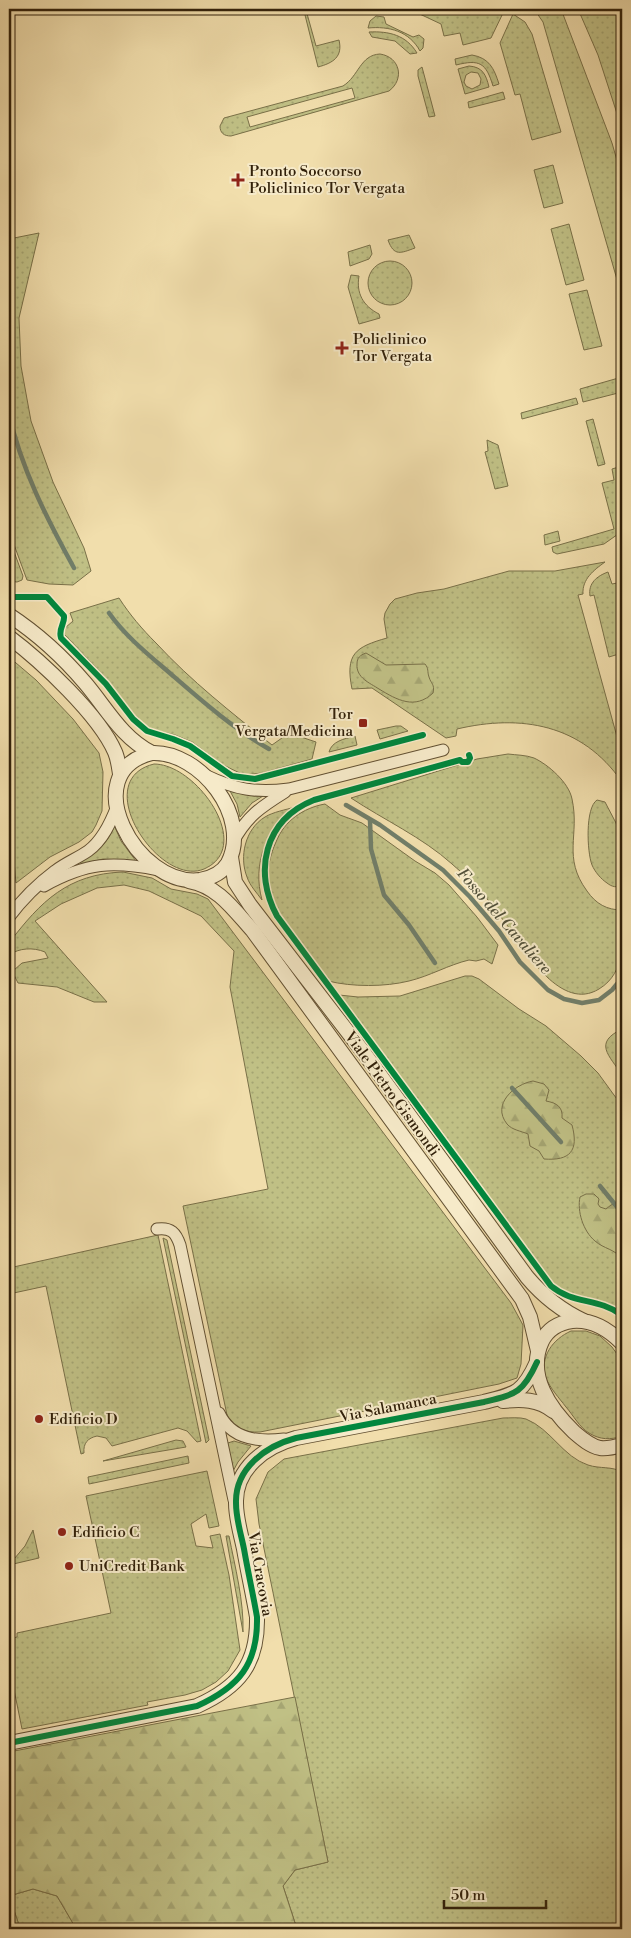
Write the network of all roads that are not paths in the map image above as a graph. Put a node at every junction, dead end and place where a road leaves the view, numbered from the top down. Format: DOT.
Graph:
graph roads {
  1 [pos="9,615"];
  2 [pos="9,637"];
  3 [pos="443,750"];
  4 [pos="152,752"];
  5 [pos="199,772"];
  6 [pos="120,774"];
  7 [pos="289,789"];
  8 [pos="117,806"];
  9 [pos="233,842"];
  10 [pos="231,857"];
  11 [pos="159,870"];
  12 [pos="189,881"];
  13 [pos="32,893"];
  14 [pos="9,917"];
  15 [pos="157,1229"];
  16 [pos="584,1321"];
  17 [pos="622,1343"];
  18 [pos="537,1356"];
  19 [pos="212,1396"];
  20 [pos="484,1402"];
  21 [pos="559,1416"];
  22 [pos="296,1438"];
  23 [pos="622,1445"];
  24 [pos="600,1448"];
  25 [pos="622,1452"];
  26 [pos="237,1514"];
  27 [pos="9,1743"];
  1 -- 4 [label="street"];
  2 -- 6 [label="street"];
  3 -- 7 [label="street"];
  4 -- 5 [label="street"];
  4 -- 6 [label="street"];
  5 -- 7 [label="street"];
  5 -- 9 [label="street"];
  6 -- 8 [label="street"];
  7 -- 9 [label="street"];
  8 -- 11 [label="street"];
  8 -- 13 [label="street"];
  9 -- 10 [label="street"];
  10 -- 12 [label="street"];
  10 -- 16 [label="street, Viale Pietro Gismondi"];
  11 -- 12 [label="street"];
  11 -- 13 [label="street"];
  12 -- 18 [label="street, Viale Pietro Gismondi"];
  13 -- 14 [label="street"];
  15 -- 19 [label="street"];
  16 -- 17 [label="street, Viale Pietro Gismondi"];
  16 -- 18 [label="street"];
  18 -- 20 [label="street"];
  18 -- 21 [label="street, Viale Pietro Gismondi"];
  19 -- 22 [label="street"];
  19 -- 26 [label="street"];
  20 -- 21 [label="street"];
  20 -- 22 [label="street, Via Salamanca"];
  21 -- 24 [label="street"];
  22 -- 26 [label="street, Via Cracovia"];
  23 -- 24 [label="street"];
  24 -- 25 [label="street"];
  26 -- 27 [label="street, Via Cracovia"];
}
